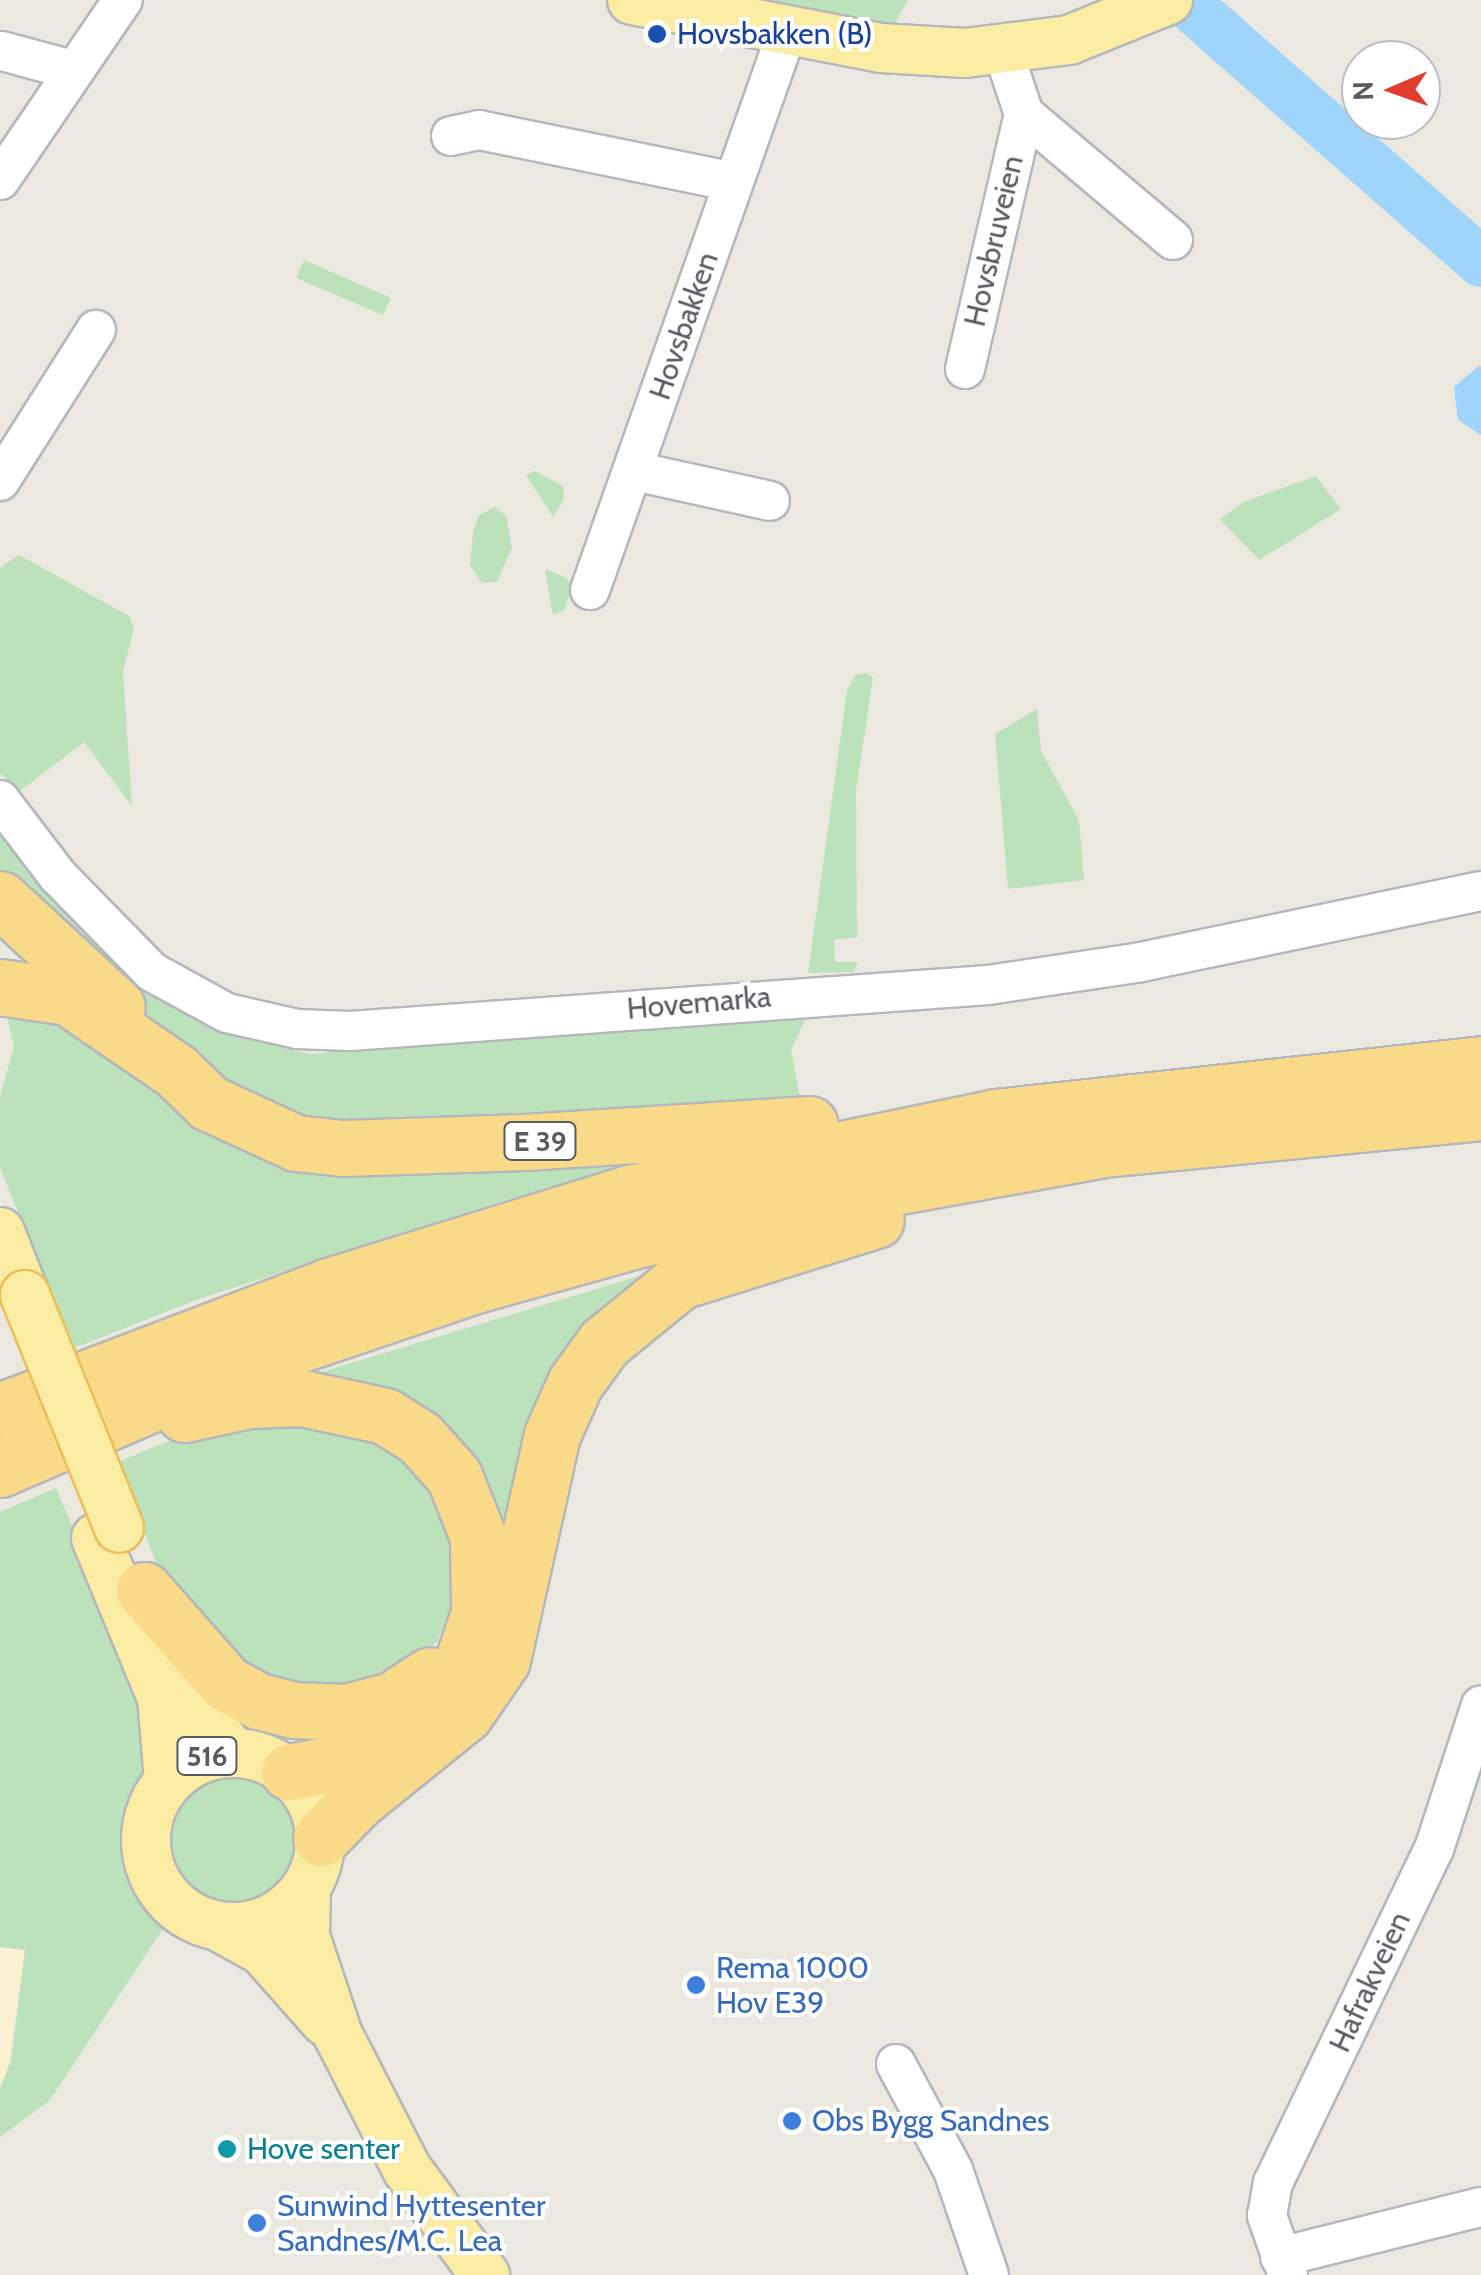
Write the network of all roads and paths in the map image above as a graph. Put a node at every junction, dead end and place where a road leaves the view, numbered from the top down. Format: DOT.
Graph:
graph roads {
  1 [pos="123,0"];
  2 [pos="632,0"];
  3 [pos="1168,0"];
  4 [pos="788,29"];
  5 [pos="2,51"];
  6 [pos="1002,51"];
  7 [pos="72,70"];
  8 [pos="1024,114"];
  9 [pos="451,136"];
  10 [pos="0,180"];
  11 [pos="734,182"];
  12 [pos="1173,240"];
  13 [pos="96,330"];
  14 [pos="965,369"];
  15 [pos="634,471"];
  16 [pos="0,482"];
  17 [pos="770,501"];
  18 [pos="590,590"];
  19 [pos="0,800"];
  20 [pos="1481,891"];
  21 [pos="0,899"];
  22 [pos="0,987"];
  23 [pos="1481,1064"];
  24 [pos="176,1072"];
  25 [pos="1481,1112"];
  26 [pos="1114,1125"];
  27 [pos="0,1232"];
  28 [pos="12,1304"];
  29 [pos="338,1306"];
  30 [pos="0,1411"];
  31 [pos="0,1471"];
  32 [pos="107,1533"];
  33 [pos="144,1590"];
  34 [pos="467,1644"];
  35 [pos="1481,1705"];
  36 [pos="233,1752"];
  37 [pos="289,1772"];
  38 [pos="169,1780"];
  39 [pos="314,1863"];
  40 [pos="218,1926"];
  41 [pos="338,2035"];
  42 [pos="896,2064"];
  43 [pos="1481,2206"];
  44 [pos="1284,2266"];
  45 [pos="485,2275"];
  46 [pos="989,2275"];
  1 -- 7 [label="street"];
  2 -- 4 [label="main road"];
  3 -- 6 [label="main road"];
  4 -- 6 [label="main road"];
  4 -- 11 [label="street, Hovsbakken"];
  5 -- 7 [label="street"];
  6 -- 8 [label="street, Hovsbruveien"];
  7 -- 10 [label="street"];
  8 -- 12 [label="street, Hovsbruveien"];
  8 -- 14 [label="street, Hovsbruveien"];
  9 -- 11 [label="street"];
  11 -- 15 [label="street, Hovsbakken"];
  13 -- 16 [label="street"];
  15 -- 17 [label="street"];
  15 -- 18 [label="street, Hovsbakken"];
  19 -- 20 [label="street, Hovemarka"];
  21 -- 24 [label="highway"];
  22 -- 24 [label="highway, E 39"];
  23 -- 26 [label="highway, E 39"];
  24 -- 26 [label="highway, E 39"];
  25 -- 26 [label="highway, E 39"];
  26 -- 29 [label="highway, E 39"];
  26 -- 39 [label="highway, E 39"];
  27 -- 28 [label="main road, 516"];
  28 -- 32 [label="main road, 516, bridge"];
  29 -- 30 [label="highway, E 39"];
  29 -- 31 [label="highway, E 39"];
  31 -- 34 [label="highway, E 39"];
  32 -- 33 [label="main road, 516"];
  32 -- 38 [label="main road, 516"];
  33 -- 34 [label="highway"];
  33 -- 36 [label="main road, 516"];
  34 -- 37 [label="highway, E 39"];
  35 -- 44 [label="street, Hafrakveien"];
  36 -- 37 [label="main road, 516"];
  36 -- 38 [label="main road, 516"];
  37 -- 39 [label="main road"];
  38 -- 40 [label="main road, 516"];
  39 -- 40 [label="main road"];
  39 -- 41 [label="main road"];
  40 -- 41 [label="main road"];
  41 -- 45 [label="main road"];
  42 -- 46 [label="street"];
  43 -- 44 [label="street, Hafrakveien"];
}
